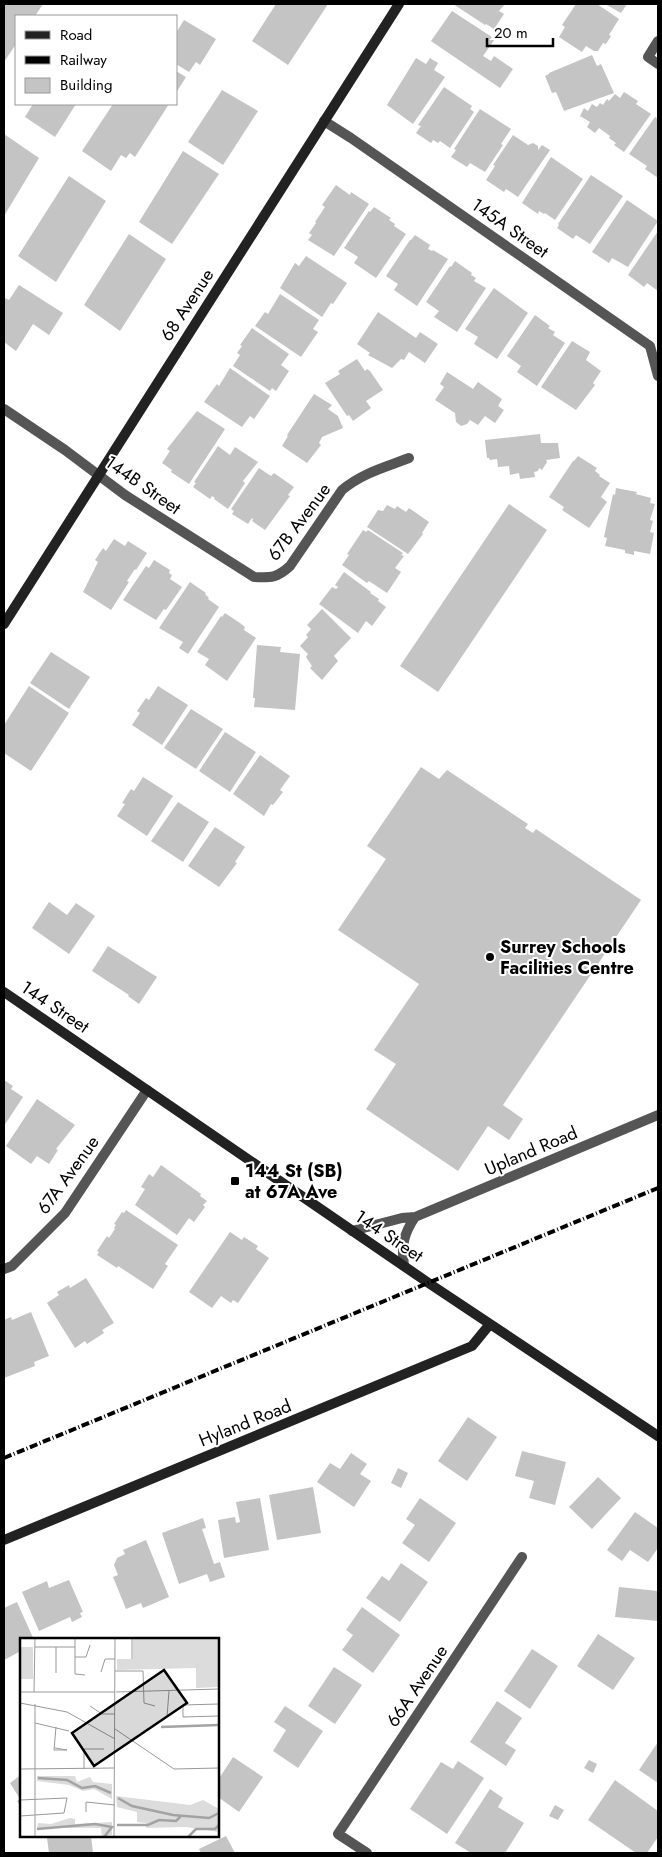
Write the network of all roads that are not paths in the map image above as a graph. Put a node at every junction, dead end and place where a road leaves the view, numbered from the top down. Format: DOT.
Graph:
graph roads {
  1 [pos="399,4"];
  2 [pos="658,41"];
  3 [pos="658,64"];
  4 [pos="324,121"];
  5 [pos="658,376"];
  6 [pos="4,409"];
  7 [pos="410,458"];
  8 [pos="98,475"];
  9 [pos="268,578"];
  10 [pos="4,624"];
  11 [pos="4,992"];
  12 [pos="147,1090"];
  13 [pos="658,1115"];
  14 [pos="415,1217"];
  15 [pos="352,1230"];
  16 [pos="404,1265"];
  17 [pos="4,1269"];
  18 [pos="490,1324"];
  19 [pos="658,1436"];
  20 [pos="4,1540"];
  21 [pos="522,1557"];
  22 [pos="367,1853"];
  1 -- 4 [label="street, 68 Avenue"];
  2 -- 3 [label="street"];
  4 -- 5 [label="street, 145A Street"];
  4 -- 8 [label="street, 68 Avenue"];
  6 -- 8 [label="street, 144B Street"];
  7 -- 9 [label="street, 67B Avenue"];
  8 -- 9 [label="street, 144B Street"];
  8 -- 10 [label="street, 68 Avenue"];
  11 -- 12 [label="street, 144 Street"];
  12 -- 15 [label="street, 144 Street"];
  12 -- 17 [label="street, 67A Avenue"];
  13 -- 14 [label="street, Upland Road"];
  14 -- 15 [label="street, Upland Road"];
  14 -- 16 [label="street"];
  15 -- 16 [label="street, 144 Street"];
  16 -- 18 [label="street, 144 Street"];
  18 -- 19 [label="street, 144 Street"];
  18 -- 20 [label="street, Hyland Road"];
  21 -- 22 [label="street, 66A Avenue"];
}
